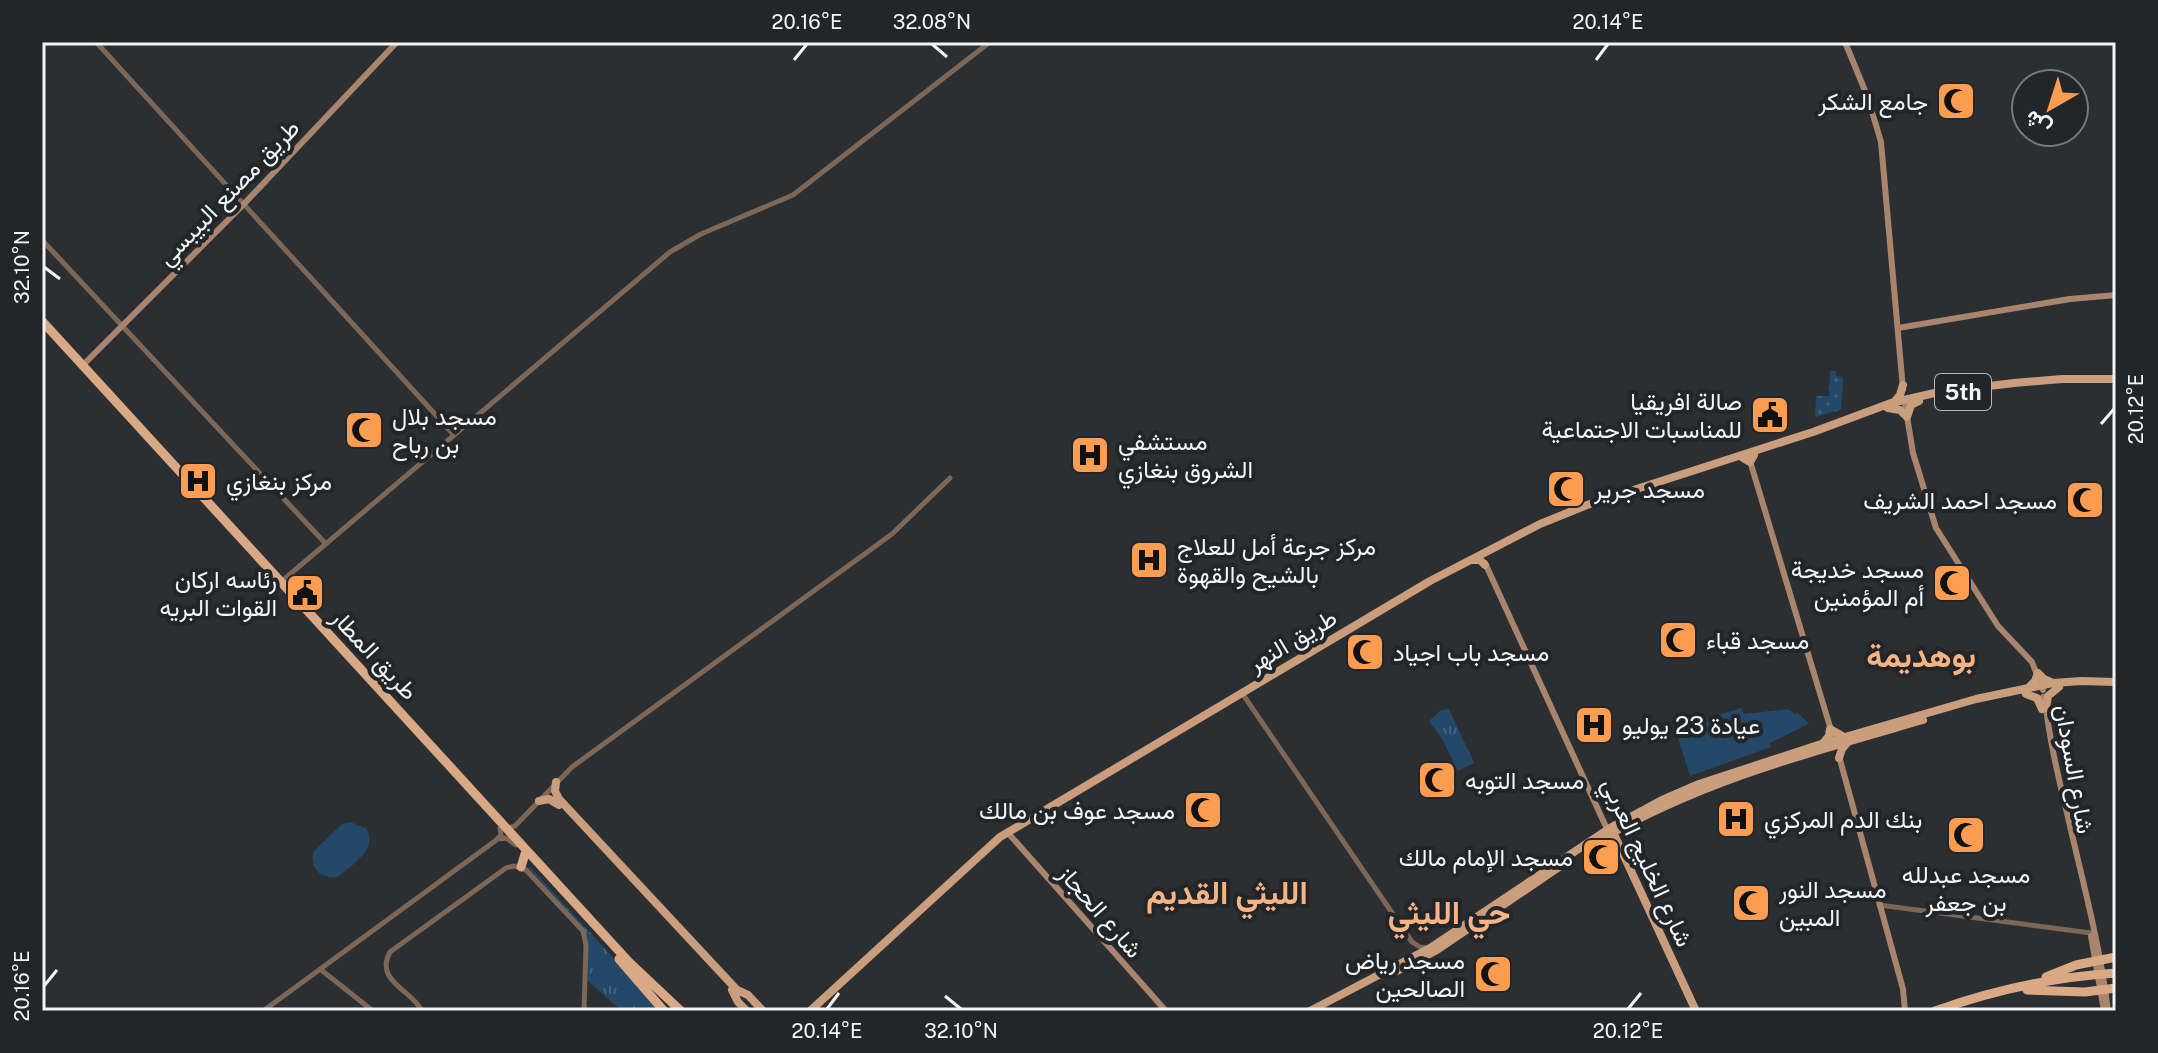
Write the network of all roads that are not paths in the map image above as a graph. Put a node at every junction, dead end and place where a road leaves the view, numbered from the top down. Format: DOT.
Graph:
graph roads {
  1 [pos="96,42"];
  2 [pos="397,42"];
  3 [pos="990,42"];
  4 [pos="1845,42"];
  5 [pos="243,205"];
  6 [pos="42,240"];
  7 [pos="2116,295"];
  8 [pos="42,324"];
  9 [pos="123,326"];
  10 [pos="1898,328"];
  11 [pos="83,365"];
  12 [pos="2116,380"];
  13 [pos="1903,385"];
  14 [pos="1919,398"];
  15 [pos="1905,402"];
  16 [pos="1890,406"];
  17 [pos="1907,417"];
  18 [pos="454,435"];
  19 [pos="1749,458"];
  20 [pos="950,478"];
  21 [pos="326,544"];
  22 [pos="1484,558"];
  23 [pos="281,582"];
  24 [pos="1288,667"];
  25 [pos="2038,673"];
  26 [pos="2116,684"];
  27 [pos="2056,685"];
  28 [pos="2043,688"];
  29 [pos="2027,691"];
  30 [pos="1244,696"];
  31 [pos="2044,709"];
  32 [pos="1190,726"];
  33 [pos="1833,739"];
  34 [pos="1846,739"];
  35 [pos="1822,746"];
  36 [pos="1838,757"];
  37 [pos="556,782"];
  38 [pos="539,801"];
  39 [pos="1605,819"];
  40 [pos="507,827"];
  41 [pos="1614,829"];
  42 [pos="1009,834"];
  43 [pos="1599,838"];
  44 [pos="495,841"];
  45 [pos="515,841"];
  46 [pos="1616,843"];
  47 [pos="525,862"];
  48 [pos="621,869"];
  49 [pos="1879,905"];
  50 [pos="2088,916"];
  51 [pos="2091,933"];
  52 [pos="1412,942"];
  53 [pos="1430,948"];
  54 [pos="2102,956"];
  55 [pos="1409,959"];
  56 [pos="320,969"];
  57 [pos="647,981"];
  58 [pos="2109,986"];
  59 [pos="2027,987"];
  60 [pos="739,994"];
  61 [pos="263,1011"];
  62 [pos="373,1011"];
  63 [pos="422,1011"];
  64 [pos="584,1011"];
  65 [pos="669,1011"];
  66 [pos="681,1011"];
  67 [pos="747,1011"];
  68 [pos="755,1011"];
  69 [pos="763,1011"];
  70 [pos="813,1011"];
  71 [pos="1166,1011"];
  72 [pos="1310,1011"];
  73 [pos="1322,1011"];
  74 [pos="1694,1011"];
  75 [pos="1905,1011"];
  76 [pos="1935,1011"];
  77 [pos="1948,1011"];
  78 [pos="2106,1011"];
  1 -- 5 [label="street"];
  2 -- 5 [label="main road, طريق مصنع البيبسي"];
  3 -- 18 [label="street"];
  4 -- 10 [label="main road, شارع السودان"];
  5 -- 9 [label="main road, طريق مصنع البيبسي"];
  5 -- 18 [label="street"];
  6 -- 9 [label="street"];
  7 -- 10 [label="main road"];
  8 -- 11 [label="highway, طريق المطار"];
  8 -- 40 [label="highway, طريق المطار"];
  9 -- 11 [label="main road, طريق مصنع البيبسي"];
  9 -- 21 [label="street"];
  10 -- 13 [label="main road, شارع السودان"];
  11 -- 23 [label="highway, طريق المطار"];
  12 -- 14 [label="main road, 5th"];
  13 -- 14 [label="main road"];
  13 -- 15 [label="main road, شارع السودان"];
  13 -- 16 [label="main road"];
  14 -- 15 [label="main road, 5th"];
  14 -- 17 [label="main road"];
  15 -- 16 [label="main road, 5th"];
  15 -- 17 [label="main road, شارع السودان"];
  16 -- 17 [label="main road"];
  16 -- 19 [label="main road, طريق النهر / 5th"];
  16 -- 24 [label="main road, طريق النهر / 5th"];
  17 -- 25 [label="main road, شارع السودان"];
  18 -- 21 [label="street"];
  19 -- 22 [label="main road, طريق النهر"];
  19 -- 33 [label="main road"];
  20 -- 37 [label="street"];
  21 -- 23 [label="street"];
  22 -- 24 [label="main road, طريق النهر"];
  22 -- 39 [label="main road, شارع الخليج العربي"];
  23 -- 40 [label="highway, طريق المطار"];
  24 -- 30 [label="main road, طريق النهر"];
  24 -- 32 [label="main road, طريق النهر"];
  25 -- 27 [label="main road"];
  25 -- 28 [label="main road, شارع السودان"];
  25 -- 29 [label="main road"];
  26 -- 27 [label="main road"];
  27 -- 28 [label="main road"];
  27 -- 31 [label="main road"];
  28 -- 29 [label="main road"];
  29 -- 31 [label="main road"];
  29 -- 34 [label="main road"];
  30 -- 32 [label="main road, طريق النهر"];
  30 -- 52 [label="street"];
  31 -- 50 [label="main road, شارع السودان"];
  32 -- 42 [label="main road, طريق النهر"];
  32 -- 70 [label="main road, طريق النهر"];
  33 -- 34 [label="main road"];
  33 -- 35 [label="main road"];
  33 -- 36 [label="main road"];
  34 -- 36 [label="main road"];
  35 -- 36 [label="main road"];
  35 -- 41 [label="main road"];
  36 -- 49 [label="main road"];
  37 -- 38 [label="street"];
  37 -- 48 [label="main road"];
  38 -- 40 [label="street"];
  38 -- 48 [label="main road"];
  39 -- 41 [label="main road, شارع الخليج العربي"];
  39 -- 41 [label="main road"];
  39 -- 43 [label="main road"];
  40 -- 44 [label="street"];
  40 -- 45 [label="highway, طريق المطار"];
  41 -- 43 [label="main road"];
  41 -- 46 [label="main road, شارع الخليج العربي"];
  42 -- 70 [label="main road, طريق النهر"];
  42 -- 71 [label="main road, شارع الحجاز"];
  43 -- 46 [label="main road"];
  43 -- 53 [label="main road"];
  43 -- 73 [label="main road"];
  44 -- 45 [label="street"];
  44 -- 56 [label="street"];
  45 -- 47 [label="highway, طريق المطار"];
  45 -- 57 [label="highway, طريق المطار"];
  46 -- 74 [label="main road, شارع الخليج العربي"];
  47 -- 63 [label="street"];
  47 -- 64 [label="street"];
  47 -- 65 [label="highway, طريق المطار"];
  48 -- 60 [label="main road"];
  49 -- 51 [label="street"];
  49 -- 75 [label="main road"];
  50 -- 51 [label="main road"];
  50 -- 54 [label="main road"];
  51 -- 54 [label="main road"];
  52 -- 53 [label="street"];
  52 -- 55 [label="street"];
  53 -- 55 [label="main road"];
  54 -- 58 [label="main road"];
  54 -- 59 [label="highway"];
  55 -- 72 [label="main road"];
  56 -- 61 [label="street"];
  56 -- 62 [label="street"];
  57 -- 65 [label="highway"];
  57 -- 66 [label="highway, طريق المطار"];
  58 -- 59 [label="highway"];
  58 -- 59 [label="highway"];
  58 -- 78 [label="main road"];
  59 -- 76 [label="highway"];
  59 -- 77 [label="highway"];
  60 -- 67 [label="main road"];
  60 -- 68 [label="main road"];
  60 -- 69 [label="main road"];
}
